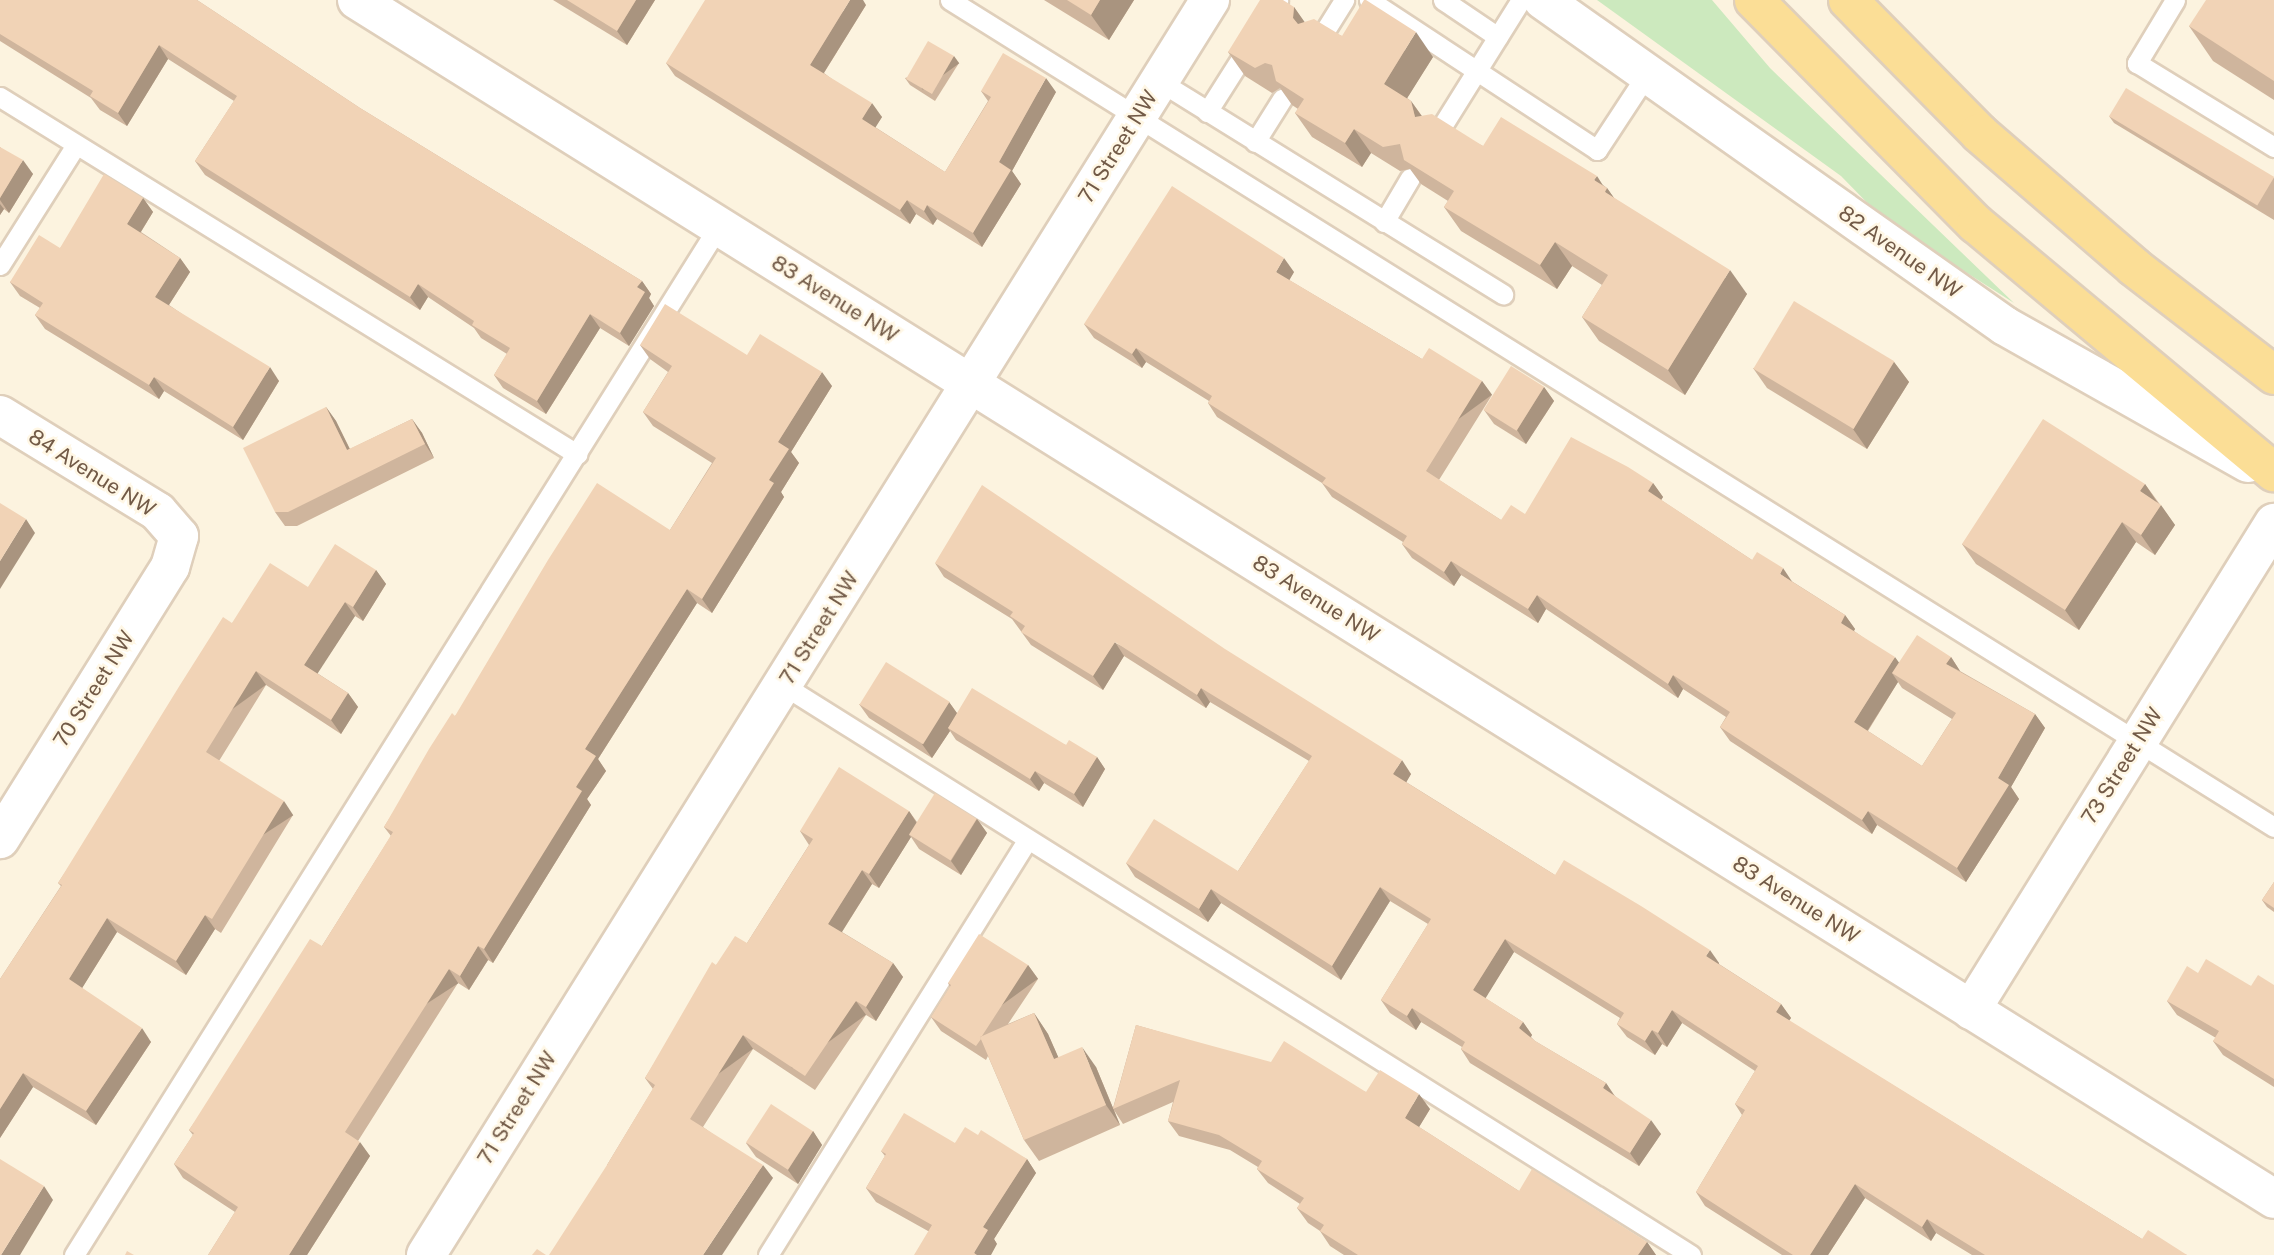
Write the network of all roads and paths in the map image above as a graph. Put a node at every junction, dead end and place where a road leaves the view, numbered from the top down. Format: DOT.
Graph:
graph roads {
  1 [pos="357,0"];
  2 [pos="950,0"];
  3 [pos="1210,0"];
  4 [pos="1278,0"];
  5 [pos="1344,0"];
  6 [pos="1369,0"];
  7 [pos="1443,0"];
  8 [pos="1521,0"];
  9 [pos="1543,0"];
  10 [pos="1754,0"];
  11 [pos="1848,0"];
  12 [pos="2175,0"];
  13 [pos="1398,8"];
  14 [pos="1321,37"];
  15 [pos="1498,37"];
  16 [pos="1477,71"];
  17 [pos="1647,74"];
  18 [pos="1158,81"];
  19 [pos="0,97"];
  20 [pos="1282,99"];
  21 [pos="1207,112"];
  22 [pos="1137,116"];
  23 [pos="1438,131"];
  24 [pos="1255,142"];
  25 [pos="76,145"];
  26 [pos="2274,147"];
  27 [pos="1410,178"];
  28 [pos="1384,222"];
  29 [pos="718,227"];
  30 [pos="0,265"];
  31 [pos="1503,294"];
  32 [pos="2274,375"];
  33 [pos="972,384"];
  34 [pos="0,415"];
  35 [pos="577,454"];
  36 [pos="2274,472"];
  37 [pos="2274,478"];
  38 [pos="2274,523"];
  39 [pos="179,536"];
  40 [pos="783,685"];
  41 [pos="2137,741"];
  42 [pos="2274,827"];
  43 [pos="0,839"];
  44 [pos="1027,840"];
  45 [pos="1971,1010"];
  46 [pos="2274,1199"];
  47 [pos="74,1255"];
  48 [pos="426,1255"];
  49 [pos="768,1255"];
  50 [pos="1690,1255"];
  1 -- 29 [label="street, 83 Avenue NW"];
  2 -- 22 [label="lane"];
  3 -- 18 [label="street, 71 Street NW"];
  4 -- 21 [label="lane"];
  5 -- 14 [label="lane"];
  6 -- 13 [label="lane"];
  7 -- 15 [label="lane"];
  8 -- 15 [label="lane"];
  9 -- 17 [label="street, 82 Avenue NW"];
  10 -- 36 [label="main road"];
  11 -- 32 [label="main road"];
  12 -- 26 [label="lane"];
  13 -- 16 [label="lane"];
  15 -- 16 [label="lane"];
  16 -- 17 [label="lane"];
  16 -- 23 [label="lane"];
  17 -- 37 [label="street, 82 Avenue NW"];
  18 -- 21 [label="lane"];
  18 -- 22 [label="street, 71 Street NW"];
  19 -- 25 [label="lane"];
  20 -- 24 [label="lane"];
  21 -- 24 [label="lane"];
  22 -- 33 [label="street, 71 Street NW"];
  22 -- 41 [label="lane"];
  24 -- 28 [label="lane"];
  25 -- 30 [label="lane"];
  25 -- 35 [label="lane"];
  27 -- 28 [label="lane"];
  28 -- 31 [label="lane"];
  29 -- 33 [label="street, 83 Avenue NW"];
  29 -- 35 [label="lane"];
  33 -- 40 [label="street, 71 Street NW"];
  33 -- 45 [label="street, 83 Avenue NW"];
  34 -- 39 [label="street, 84 Avenue NW"];
  35 -- 47 [label="lane"];
  38 -- 41 [label="street, 73 Street NW"];
  39 -- 43 [label="street, 70 Street NW"];
  40 -- 44 [label="lane"];
  40 -- 48 [label="street, 71 Street NW"];
  41 -- 42 [label="lane"];
  41 -- 45 [label="street, 73 Street NW"];
  44 -- 49 [label="lane"];
  44 -- 50 [label="lane"];
  45 -- 46 [label="street, 83 Avenue NW"];
}
